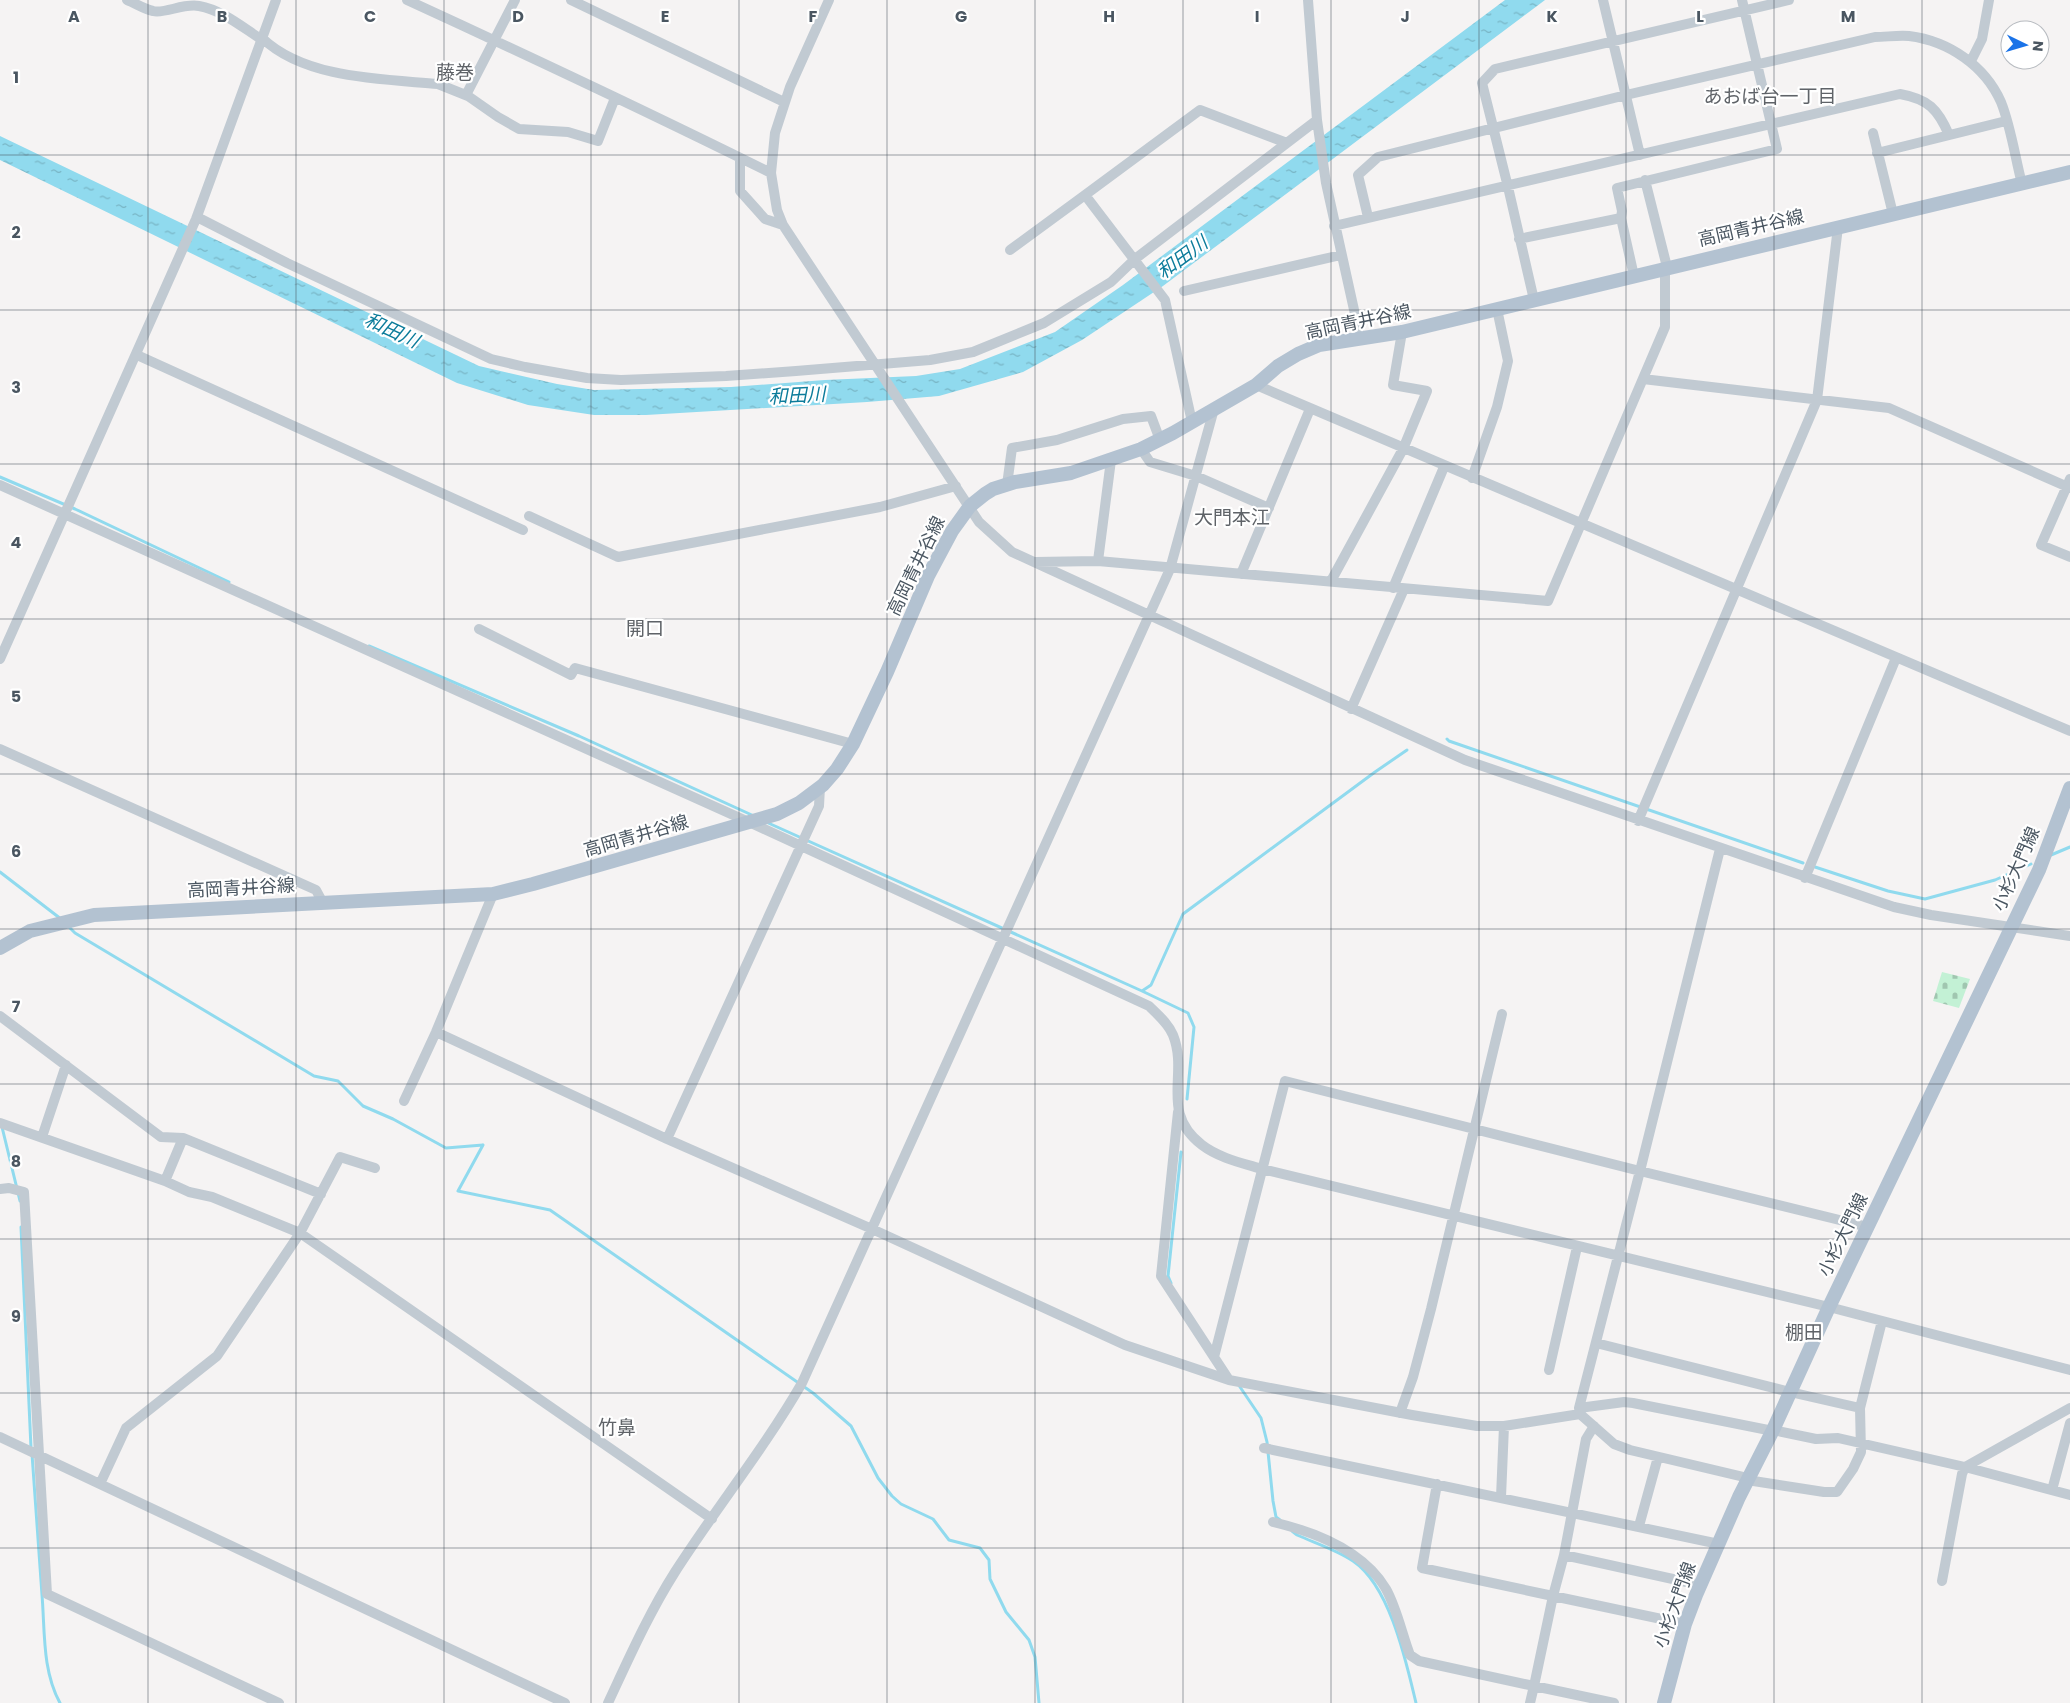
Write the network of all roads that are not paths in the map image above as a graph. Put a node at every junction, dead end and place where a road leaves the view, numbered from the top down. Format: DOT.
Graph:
graph roads {
  1 [pos="127,0"];
  2 [pos="276,0"];
  3 [pos="407,0"];
  4 [pos="515,0"];
  5 [pos="571,0"];
  6 [pos="829,0"];
  7 [pos="1308,0"];
  8 [pos="1603,0"];
  9 [pos="1742,0"];
  10 [pos="1789,0"];
  11 [pos="1987,1"];
  12 [pos="1745,11"];
  13 [pos="262,39"];
  14 [pos="495,41"];
  15 [pos="1612,42"];
  16 [pos="1971,61"];
  17 [pos="1758,65"];
  18 [pos="466,95"];
  19 [pos="1626,95"];
  20 [pos="615,98"];
  21 [pos="782,101"];
  22 [pos="1317,120"];
  23 [pos="2006,121"];
  24 [pos="1772,123"];
  25 [pos="1492,128"];
  26 [pos="1873,133"];
  27 [pos="1949,135"];
  28 [pos="1287,143"];
  29 [pos="1877,153"];
  30 [pos="1640,155"];
  31 [pos="740,158"];
  32 [pos="2070,172"];
  33 [pos="771,173"];
  34 [pos="1645,180"];
  35 [pos="2022,184"];
  36 [pos="1508,187"];
  37 [pos="1085,194"];
  38 [pos="1893,214"];
  39 [pos="1368,217"];
  40 [pos="197,218"];
  41 [pos="1621,218"];
  42 [pos="783,225"];
  43 [pos="1334,226"];
  44 [pos="1838,227"];
  45 [pos="1519,238"];
  46 [pos="1010,250"];
  47 [pos="1341,255"];
  48 [pos="1135,259"];
  49 [pos="1666,267"];
  50 [pos="1634,276"];
  51 [pos="1184,291"];
  52 [pos="1534,300"];
  53 [pos="1497,309"];
  54 [pos="1402,332"];
  55 [pos="1360,337"];
  56 [pos="137,355"];
  57 [pos="875,364"];
  58 [pos="1643,379"];
  59 [pos="1256,386"];
  60 [pos="1817,400"];
  61 [pos="1310,409"];
  62 [pos="1214,410"];
  63 [pos="1192,422"];
  64 [pos="1160,440"];
  65 [pos="1141,449"];
  66 [pos="1403,449"];
  67 [pos="1111,460"];
  68 [pos="1444,466"];
  69 [pos="1196,476"];
  70 [pos="1472,478"];
  71 [pos="2069,484"];
  72 [pos="0,485"];
  73 [pos="1008,485"];
  74 [pos="956,486"];
  75 [pos="970,506"];
  76 [pos="1269,508"];
  77 [pos="66,514"];
  78 [pos="530,516"];
  79 [pos="1580,524"];
  80 [pos="523,530"];
  81 [pos="2070,557"];
  82 [pos="1098,561"];
  83 [pos="1031,562"];
  84 [pos="1170,569"];
  85 [pos="1240,574"];
  86 [pos="1331,581"];
  87 [pos="1393,588"];
  88 [pos="1404,589"];
  89 [pos="1737,589"];
  90 [pos="1150,617"];
  91 [pos="479,629"];
  92 [pos="1896,658"];
  93 [pos="0,659"];
  94 [pos="1351,709"];
  95 [pos="2070,732"];
  96 [pos="853,744"];
  97 [pos="0,749"];
  98 [pos="820,788"];
  99 [pos="2070,788"];
  100 [pos="1638,821"];
  101 [pos="751,822"];
  102 [pos="800,846"];
  103 [pos="1720,849"];
  104 [pos="1805,878"];
  105 [pos="493,894"];
  106 [pos="323,903"];
  107 [pos="2011,928"];
  108 [pos="2070,936"];
  109 [pos="1002,939"];
  110 [pos="0,948"];
  111 [pos="1502,1014"];
  112 [pos="0,1016"];
  113 [pos="436,1032"];
  114 [pos="66,1065"];
  115 [pos="404,1101"];
  116 [pos="1178,1111"];
  117 [pos="0,1123"];
  118 [pos="1475,1130"];
  119 [pos="42,1138"];
  120 [pos="183,1138"];
  121 [pos="667,1139"];
  122 [pos="375,1168"];
  123 [pos="1262,1169"];
  124 [pos="1640,1171"];
  125 [pos="165,1181"];
  126 [pos="0,1189"];
  127 [pos="321,1194"];
  128 [pos="1453,1216"];
  129 [pos="1868,1227"];
  130 [pos="872,1228"];
  131 [pos="300,1233"];
  132 [pos="1577,1247"];
  133 [pos="1618,1257"];
  134 [pos="1829,1307"];
  135 [pos="1882,1321"];
  136 [pos="1596,1343"];
  137 [pos="1214,1357"];
  138 [pos="1548,1370"];
  139 [pos="2070,1370"];
  140 [pos="1229,1380"];
  141 [pos="1790,1392"];
  142 [pos="1860,1408"];
  143 [pos="2070,1408"];
  144 [pos="1580,1411"];
  145 [pos="1400,1413"];
  146 [pos="2070,1424"];
  147 [pos="1504,1426"];
  148 [pos="1594,1426"];
  149 [pos="1773,1430"];
  150 [pos="0,1437"];
  151 [pos="1861,1444"];
  152 [pos="1264,1448"];
  153 [pos="38,1456"];
  154 [pos="1658,1457"];
  155 [pos="1966,1468"];
  156 [pos="1748,1479"];
  157 [pos="100,1484"];
  158 [pos="1437,1484"];
  159 [pos="2052,1490"];
  160 [pos="2070,1495"];
  161 [pos="1501,1497"];
  162 [pos="1573,1512"];
  163 [pos="712,1519"];
  164 [pos="1273,1522"];
  165 [pos="1639,1526"];
  166 [pos="1719,1544"];
  167 [pos="1564,1555"];
  168 [pos="1942,1581"];
  169 [pos="1700,1585"];
  170 [pos="1553,1596"];
  171 [pos="1685,1624"];
  172 [pos="1534,1686"];
  173 [pos="279,1703"];
  174 [pos="565,1703"];
  175 [pos="608,1703"];
  176 [pos="1530,1703"];
  177 [pos="1614,1703"];
  178 [pos="1664,1703"];
  1 -- 13 [label="street"];
  2 -- 13 [label="street"];
  3 -- 14 [label="street"];
  4 -- 14 [label="street"];
  5 -- 21 [label="street"];
  6 -- 33 [label="street"];
  7 -- 22 [label="street"];
  8 -- 15 [label="street"];
  9 -- 12 [label="street"];
  10 -- 12 [label="street"];
  11 -- 16 [label="street"];
  12 -- 15 [label="street"];
  12 -- 17 [label="street"];
  13 -- 18 [label="street"];
  13 -- 40 [label="street"];
  14 -- 18 [label="street"];
  14 -- 20 [label="street"];
  15 -- 19 [label="street"];
  15 -- 25 [label="street"];
  16 -- 17 [label="street"];
  16 -- 23 [label="street"];
  17 -- 19 [label="street"];
  17 -- 24 [label="street"];
  18 -- 20 [label="street"];
  19 -- 25 [label="street"];
  19 -- 30 [label="street"];
  20 -- 31 [label="street"];
  22 -- 28 [label="street"];
  22 -- 43 [label="street"];
  23 -- 27 [label="street"];
  23 -- 35 [label="street"];
  24 -- 27 [label="street"];
  24 -- 30 [label="street"];
  24 -- 34 [label="street"];
  25 -- 36 [label="street"];
  25 -- 39 [label="street"];
  26 -- 29 [label="street"];
  27 -- 29 [label="street"];
  28 -- 37 [label="street"];
  28 -- 48 [label="street"];
  29 -- 38 [label="street"];
  30 -- 36 [label="street"];
  31 -- 33 [label="street"];
  31 -- 42 [label="street"];
  32 -- 35 [label="main road, 高岡青井谷線"];
  33 -- 42 [label="street"];
  34 -- 41 [label="street"];
  34 -- 49 [label="street"];
  35 -- 38 [label="main road, 高岡青井谷線"];
  36 -- 39 [label="street"];
  36 -- 45 [label="street"];
  37 -- 46 [label="street"];
  37 -- 48 [label="street"];
  38 -- 44 [label="main road, 高岡青井谷線"];
  39 -- 43 [label="street"];
  40 -- 56 [label="street"];
  40 -- 57 [label="street"];
  41 -- 45 [label="street"];
  41 -- 50 [label="street"];
  42 -- 57 [label="street"];
  43 -- 47 [label="street"];
  44 -- 49 [label="main road, 高岡青井谷線"];
  44 -- 60 [label="street"];
  45 -- 52 [label="street"];
  47 -- 51 [label="street"];
  47 -- 55 [label="street"];
  48 -- 57 [label="street"];
  48 -- 63 [label="street"];
  49 -- 50 [label="main road, 高岡青井谷線"];
  49 -- 58 [label="street"];
  50 -- 52 [label="main road, 高岡青井谷線"];
  52 -- 53 [label="main road, 高岡青井谷線"];
  53 -- 54 [label="main road, 高岡青井谷線"];
  53 -- 70 [label="street"];
  54 -- 55 [label="main road, 高岡青井谷線"];
  54 -- 66 [label="street"];
  55 -- 59 [label="main road, 高岡青井谷線"];
  56 -- 77 [label="street"];
  56 -- 80 [label="street"];
  57 -- 74 [label="street"];
  58 -- 60 [label="street"];
  58 -- 79 [label="street"];
  59 -- 61 [label="street"];
  59 -- 62 [label="main road, 高岡青井谷線"];
  60 -- 71 [label="street"];
  60 -- 89 [label="street"];
  61 -- 66 [label="street"];
  61 -- 76 [label="street"];
  62 -- 63 [label="main road, 高岡青井谷線"];
  62 -- 69 [label="street"];
  63 -- 64 [label="main road, 高岡青井谷線"];
  64 -- 65 [label="main road, 高岡青井谷線"];
  64 -- 73 [label="street"];
  65 -- 67 [label="main road, 高岡青井谷線"];
  65 -- 69 [label="street"];
  66 -- 68 [label="street"];
  66 -- 86 [label="street"];
  67 -- 73 [label="main road, 高岡青井谷線"];
  67 -- 82 [label="street"];
  68 -- 70 [label="street"];
  68 -- 87 [label="street"];
  69 -- 76 [label="street"];
  69 -- 84 [label="street"];
  70 -- 79 [label="street"];
  71 -- 81 [label="street"];
  72 -- 77 [label="street"];
  73 -- 75 [label="main road, 高岡青井谷線"];
  74 -- 75 [label="street"];
  74 -- 78 [label="street"];
  75 -- 83 [label="street"];
  75 -- 96 [label="main road, 高岡青井谷線"];
  76 -- 85 [label="street"];
  77 -- 93 [label="street"];
  77 -- 101 [label="street"];
  79 -- 88 [label="street"];
  79 -- 89 [label="street"];
  82 -- 83 [label="street"];
  82 -- 84 [label="street"];
  83 -- 90 [label="street"];
  84 -- 85 [label="street"];
  84 -- 90 [label="street"];
  85 -- 86 [label="street"];
  86 -- 87 [label="street"];
  87 -- 88 [label="street"];
  88 -- 94 [label="street"];
  89 -- 92 [label="street"];
  89 -- 100 [label="street"];
  90 -- 94 [label="street"];
  90 -- 109 [label="street"];
  91 -- 96 [label="street"];
  92 -- 95 [label="street"];
  92 -- 104 [label="street"];
  94 -- 100 [label="street"];
  96 -- 98 [label="main road, 高岡青井谷線"];
  97 -- 106 [label="street"];
  98 -- 101 [label="main road, 高岡青井谷線"];
  98 -- 102 [label="street"];
  99 -- 107 [label="main road, 小杉大門線"];
  100 -- 103 [label="street"];
  101 -- 102 [label="street"];
  101 -- 105 [label="main road, 高岡青井谷線"];
  102 -- 109 [label="street"];
  102 -- 121 [label="street"];
  103 -- 104 [label="street"];
  103 -- 124 [label="street"];
  104 -- 107 [label="street"];
  105 -- 106 [label="main road, 高岡青井谷線"];
  105 -- 113 [label="street"];
  106 -- 110 [label="main road, 高岡青井谷線"];
  107 -- 108 [label="street"];
  107 -- 129 [label="main road, 小杉大門線"];
  109 -- 116 [label="street"];
  109 -- 130 [label="street"];
  111 -- 118 [label="street"];
  112 -- 114 [label="street"];
  113 -- 115 [label="street"];
  113 -- 121 [label="street"];
  114 -- 119 [label="street"];
  114 -- 120 [label="street"];
  116 -- 123 [label="street"];
  116 -- 137 [label="street"];
  117 -- 119 [label="street"];
  118 -- 123 [label="street"];
  118 -- 124 [label="street"];
  118 -- 128 [label="street"];
  119 -- 125 [label="street"];
  120 -- 125 [label="street"];
  120 -- 127 [label="street"];
  121 -- 130 [label="street"];
  122 -- 127 [label="street"];
  123 -- 128 [label="street"];
  123 -- 137 [label="street"];
  124 -- 129 [label="street"];
  124 -- 133 [label="street"];
  125 -- 131 [label="street"];
  126 -- 153 [label="street"];
  127 -- 131 [label="street"];
  128 -- 132 [label="street"];
  128 -- 145 [label="street"];
  129 -- 134 [label="main road, 小杉大門線"];
  130 -- 140 [label="street"];
  130 -- 163 [label="street"];
  131 -- 157 [label="street"];
  131 -- 163 [label="street"];
  132 -- 133 [label="street"];
  132 -- 138 [label="street"];
  133 -- 134 [label="street"];
  133 -- 136 [label="street"];
  134 -- 135 [label="street"];
  134 -- 141 [label="main road, 小杉大門線"];
  135 -- 139 [label="street"];
  135 -- 142 [label="street"];
  136 -- 141 [label="street"];
  136 -- 144 [label="street"];
  137 -- 140 [label="street"];
  140 -- 145 [label="street"];
  141 -- 142 [label="street"];
  141 -- 149 [label="main road, 小杉大門線"];
  142 -- 151 [label="street"];
  143 -- 155 [label="street"];
  144 -- 147 [label="street"];
  144 -- 148 [label="street"];
  144 -- 149 [label="street"];
  145 -- 147 [label="street"];
  146 -- 159 [label="street"];
  147 -- 161 [label="street"];
  148 -- 154 [label="street"];
  148 -- 162 [label="street"];
  149 -- 151 [label="street"];
  149 -- 156 [label="main road, 小杉大門線"];
  150 -- 153 [label="street"];
  151 -- 155 [label="street"];
  151 -- 156 [label="street"];
  152 -- 158 [label="street"];
  153 -- 157 [label="street"];
  153 -- 173 [label="street"];
  154 -- 156 [label="street"];
  154 -- 165 [label="street"];
  155 -- 159 [label="street"];
  155 -- 168 [label="street"];
  156 -- 166 [label="main road, 小杉大門線"];
  157 -- 174 [label="street"];
  158 -- 161 [label="street"];
  158 -- 170 [label="street"];
  159 -- 160 [label="street"];
  161 -- 162 [label="street"];
  162 -- 165 [label="street"];
  162 -- 167 [label="street"];
  163 -- 175 [label="street"];
  164 -- 172 [label="street"];
  165 -- 166 [label="street"];
  166 -- 169 [label="main road, 小杉大門線"];
  167 -- 169 [label="street"];
  167 -- 170 [label="street"];
  169 -- 171 [label="main road, 小杉大門線"];
  170 -- 171 [label="street"];
  170 -- 172 [label="street"];
  171 -- 178 [label="main road, 小杉大門線"];
  172 -- 176 [label="street"];
  172 -- 177 [label="street"];
}
